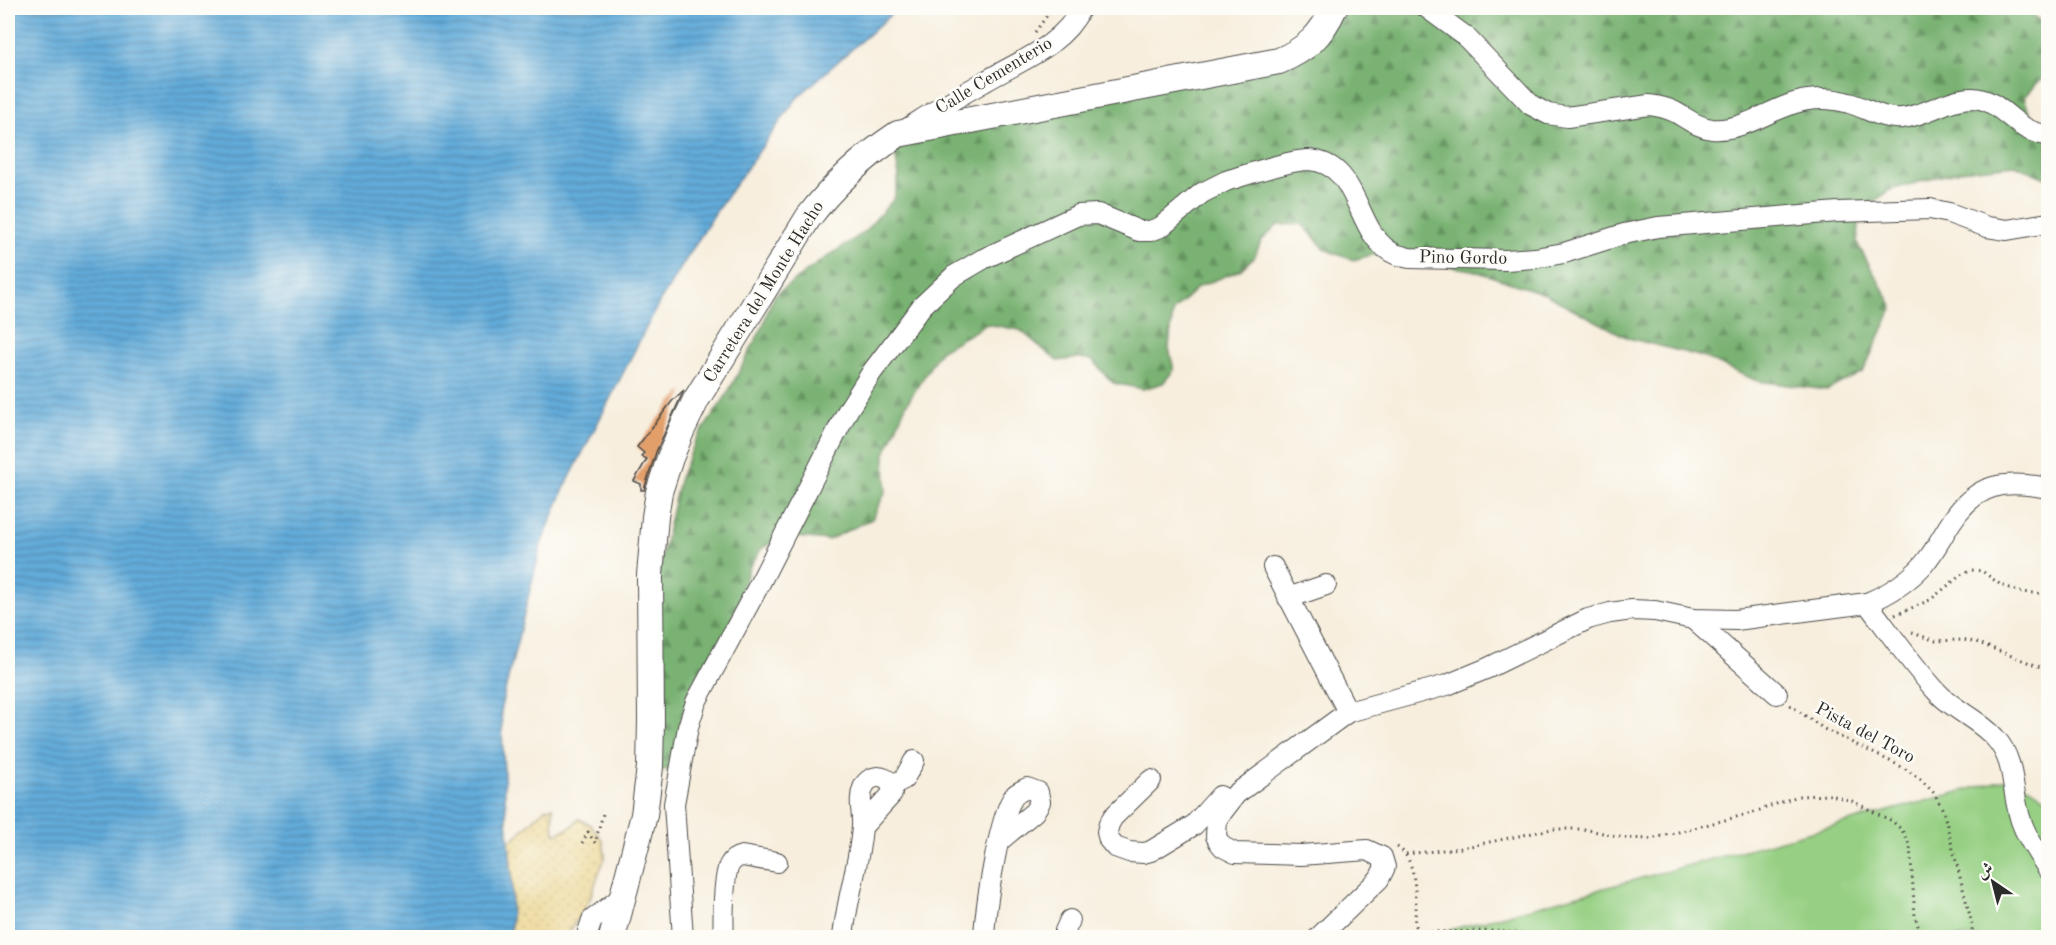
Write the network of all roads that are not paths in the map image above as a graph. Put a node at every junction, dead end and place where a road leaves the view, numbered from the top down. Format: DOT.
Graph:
graph roads {
  1 [pos="1082,8"];
  2 [pos="1334,8"];
  3 [pos="1427,8"];
  4 [pos="898,134"];
  5 [pos="2049,135"];
  6 [pos="2049,223"];
  7 [pos="2049,488"];
  8 [pos="1272,567"];
  9 [pos="1326,585"];
  10 [pos="1288,598"];
  11 [pos="1867,603"];
  12 [pos="1693,619"];
  13 [pos="1777,694"];
  14 [pos="1348,712"];
  15 [pos="914,761"];
  16 [pos="1151,780"];
  17 [pos="1236,794"];
  18 [pos="998,842"];
  19 [pos="777,862"];
  20 [pos="2049,869"];
  21 [pos="622,897"];
  22 [pos="586,938"];
  23 [pos="612,938"];
  24 [pos="682,938"];
  25 [pos="724,938"];
  26 [pos="843,938"];
  27 [pos="984,938"];
  28 [pos="1318,938"];
  1 -- 4 [label="street, Calle Cementerio"];
  2 -- 4 [label="main road, Carretera del Monte Hacho"];
  3 -- 5 [label="street"];
  4 -- 21 [label="main road, Carretera del Monte Hacho"];
  6 -- 24 [label="street, Pino Gordo"];
  7 -- 11 [label="street"];
  8 -- 10 [label="street"];
  9 -- 10 [label="street"];
  10 -- 14 [label="street"];
  11 -- 12 [label="street"];
  11 -- 20 [label="street"];
  12 -- 13 [label="street"];
  12 -- 14 [label="street"];
  14 -- 17 [label="street"];
  15 -- 26 [label="street"];
  16 -- 17 [label="street"];
  17 -- 28 [label="street"];
  18 -- 27 [label="street"];
  19 -- 25 [label="street"];
  21 -- 22 [label="street"];
  21 -- 23 [label="main road, Carretera del Monte Hacho"];
}
